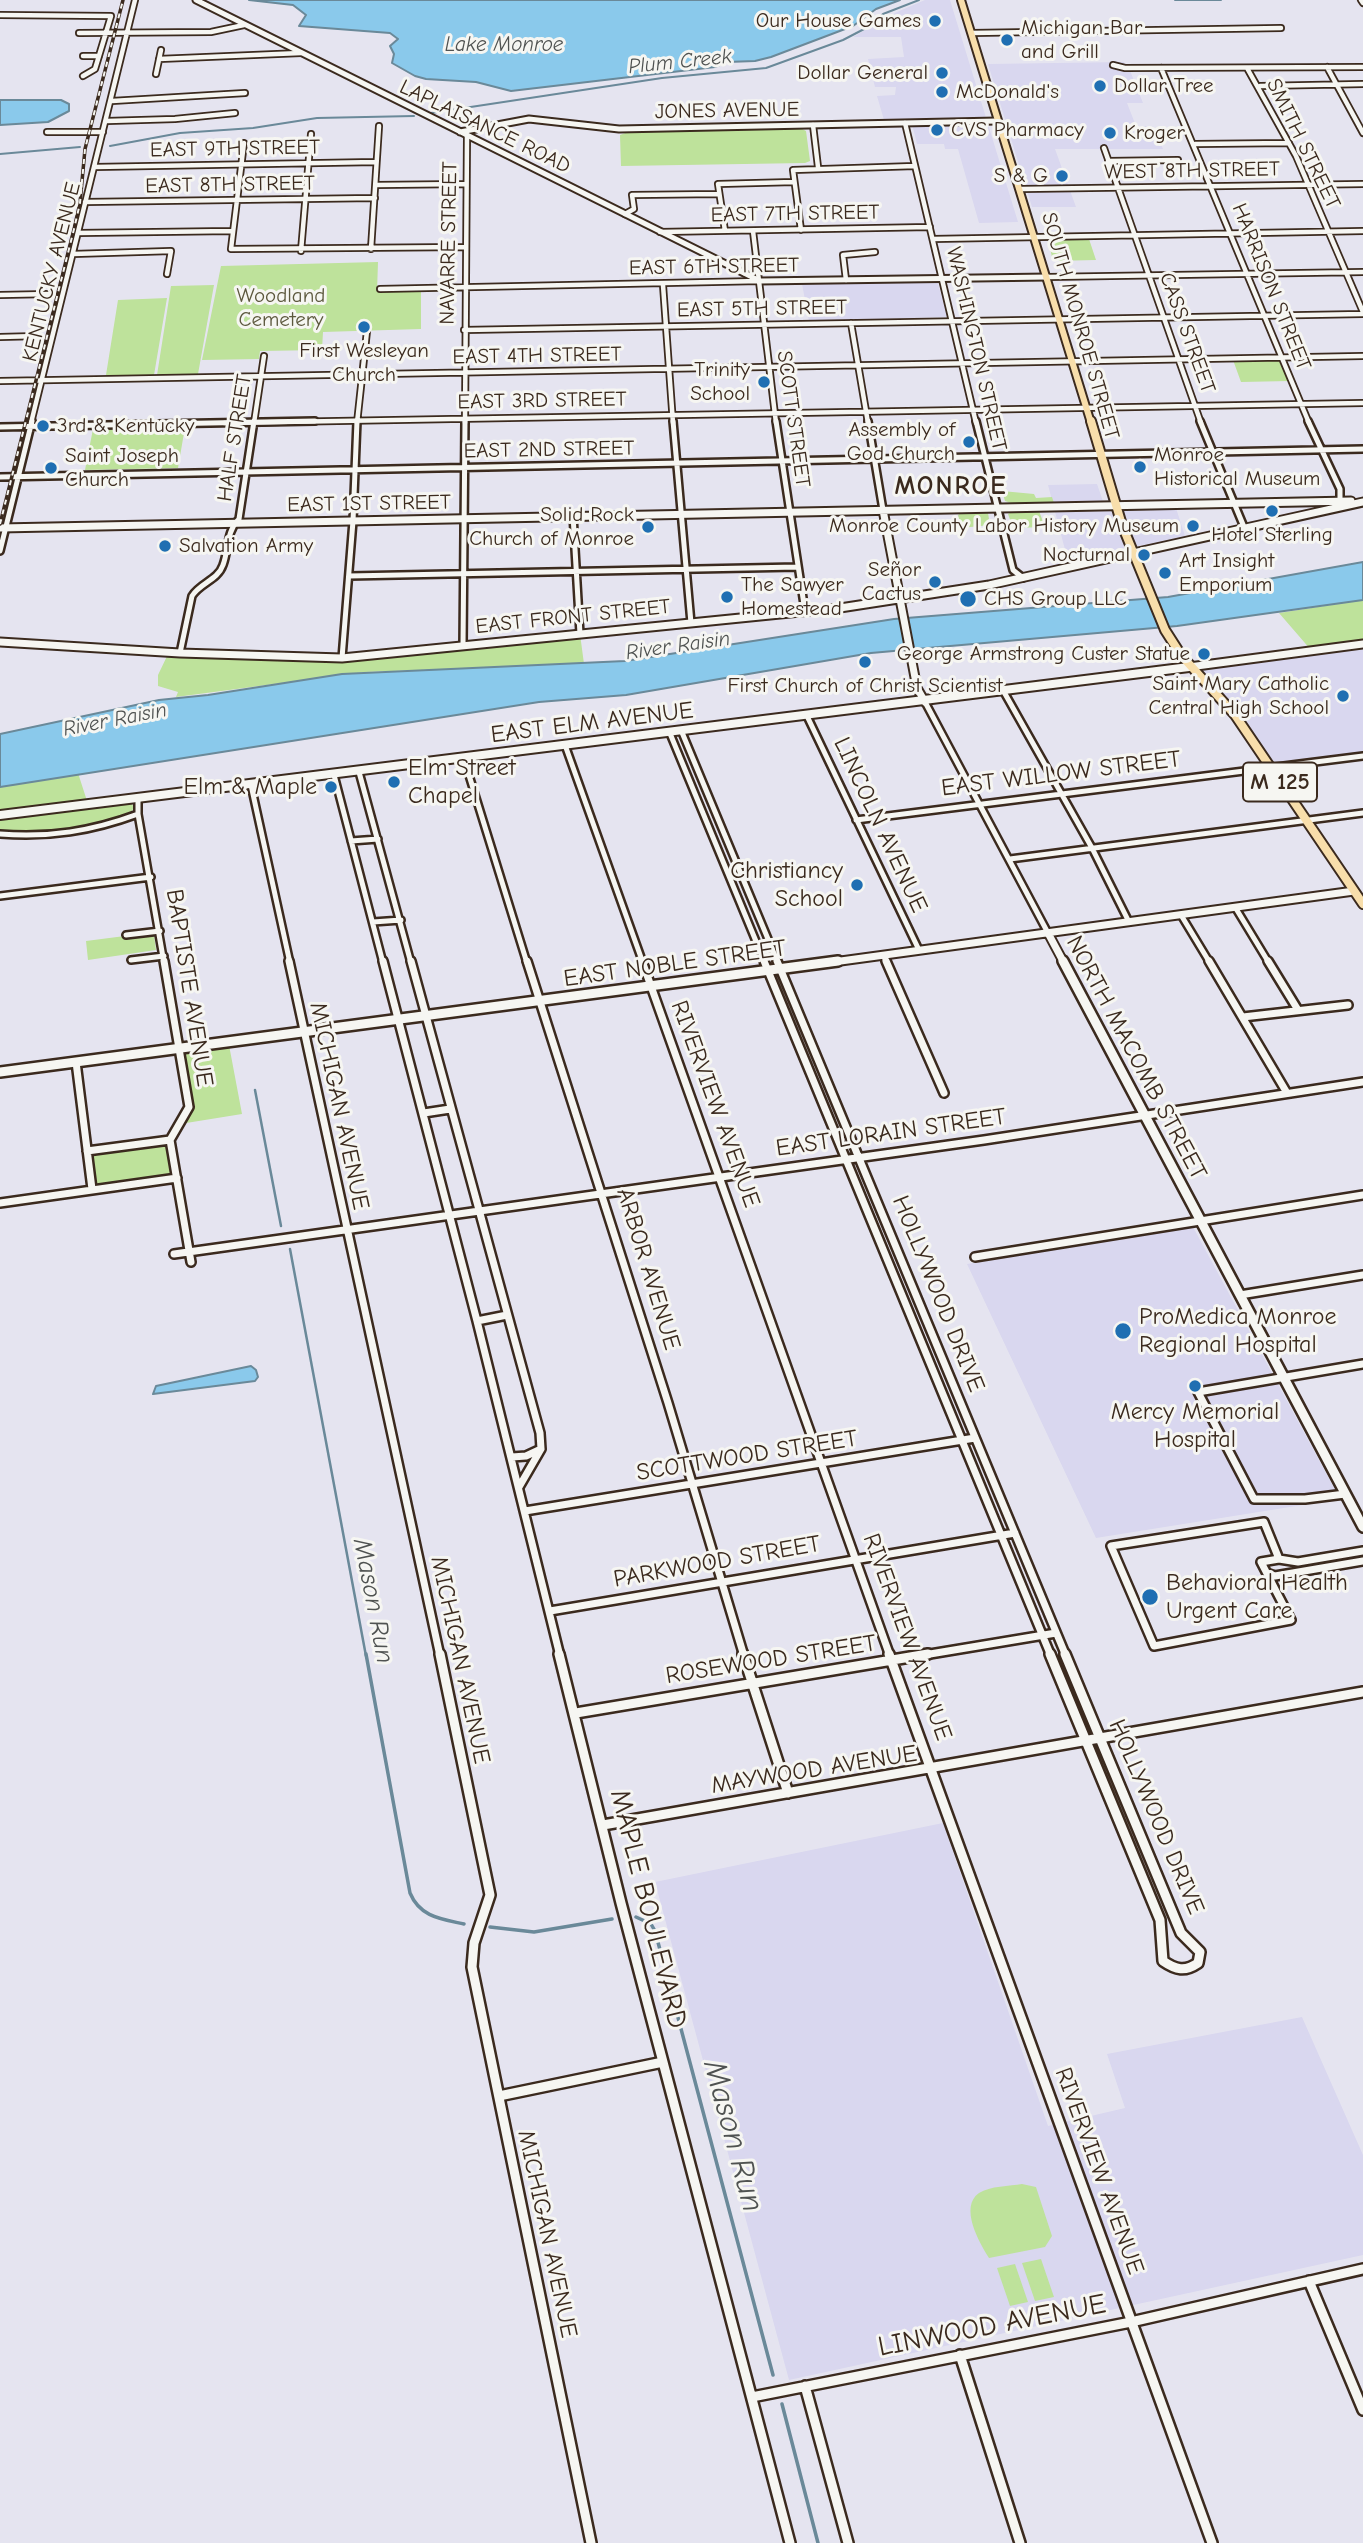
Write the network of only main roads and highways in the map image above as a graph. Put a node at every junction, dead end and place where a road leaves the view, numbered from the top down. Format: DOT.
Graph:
graph roads {
  1 [pos="961,0"];
  2 [pos="1189,667"];
  3 [pos="0,815"];
  4 [pos="1359,891"];
  5 [pos="1363,904"];
  1 -- 2 [label="main road, SOUTH MONROE STREET / M 125"];
  2 -- 3 [label="main road, EAST ELM AVENUE"];
  2 -- 4 [label="main road, M 125"];
  4 -- 5 [label="main road, M 125"];
}
